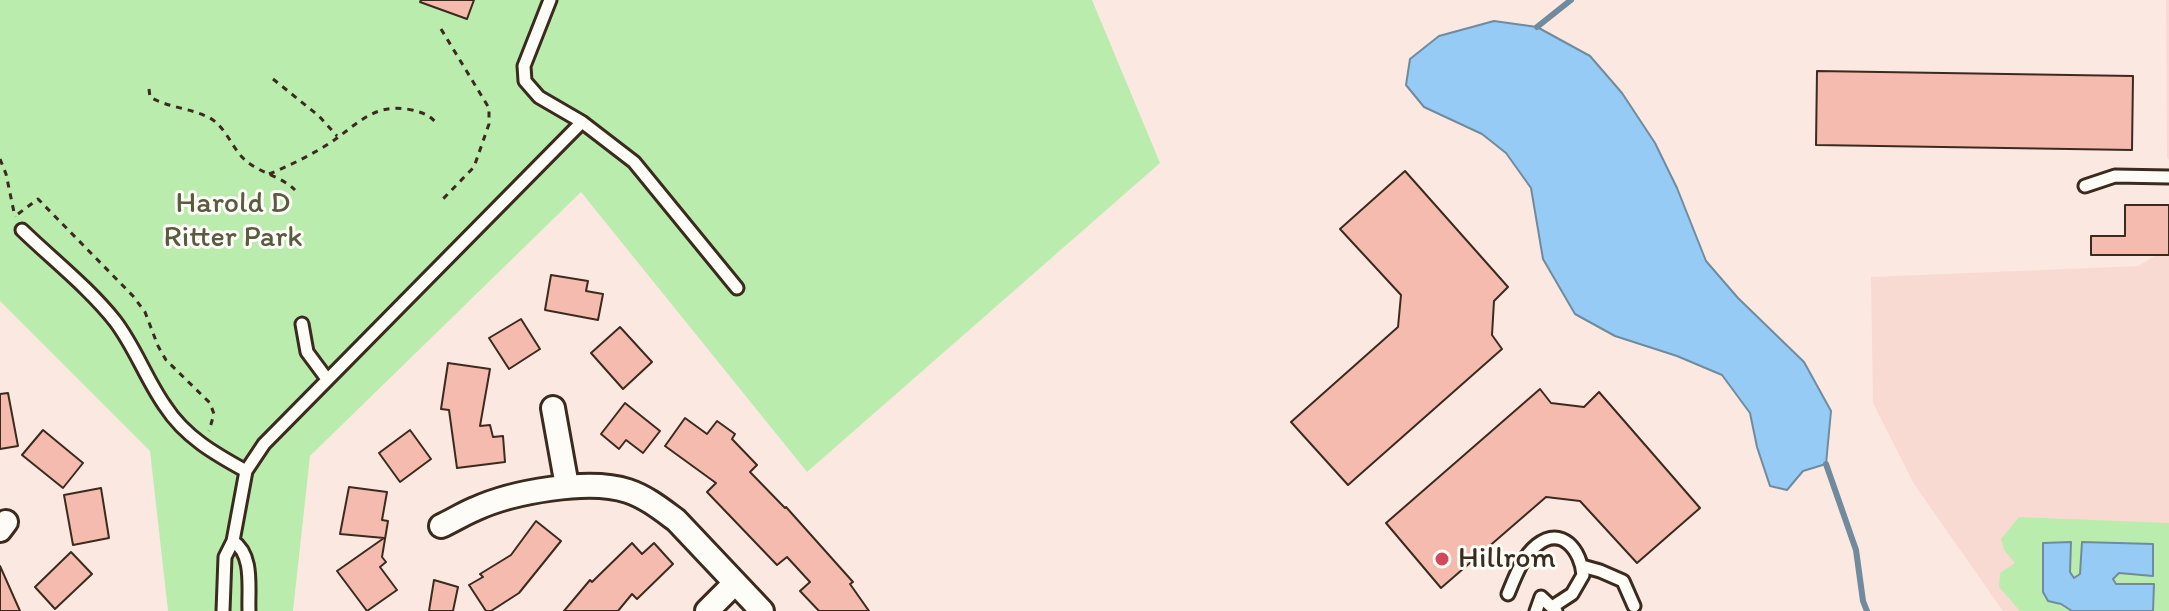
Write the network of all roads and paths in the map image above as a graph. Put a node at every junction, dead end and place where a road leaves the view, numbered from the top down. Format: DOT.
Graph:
graph roads {
  1 [pos="550,0"];
  2 [pos="441,29"];
  3 [pos="273,79"];
  4 [pos="149,89"];
  5 [pos="582,122"];
  6 [pos="438,125"];
  7 [pos="337,136"];
  8 [pos="0,159"];
  9 [pos="269,174"];
  10 [pos="2169,177"];
  11 [pos="2085,186"];
  12 [pos="295,190"];
  13 [pos="442,200"];
  14 [pos="22,230"];
  15 [pos="737,288"];
  16 [pos="302,324"];
  17 [pos="327,379"];
  18 [pos="553,408"];
  19 [pos="207,434"];
  20 [pos="246,471"];
  21 [pos="567,486"];
  22 [pos="441,526"];
  23 [pos="233,541"];
  24 [pos="1582,566"];
  25 [pos="735,583"];
  26 [pos="1508,594"];
  27 [pos="1634,606"];
  28 [pos="1554,609"];
  29 [pos="223,611"];
  30 [pos="249,611"];
  31 [pos="707,611"];
  32 [pos="762,611"];
  33 [pos="1536,611"];
  1 -- 5 [label="lane"];
  2 -- 13 [label="path"];
  3 -- 7 [label="path"];
  4 -- 9 [label="path"];
  5 -- 15 [label="lane"];
  5 -- 17 [label="lane"];
  6 -- 7 [label="path"];
  7 -- 9 [label="path"];
  8 -- 19 [label="path"];
  9 -- 12 [label="path"];
  10 -- 11 [label="lane"];
  14 -- 20 [label="lane"];
  16 -- 17 [label="lane"];
  17 -- 20 [label="lane"];
  18 -- 21 [label="street"];
  20 -- 23 [label="lane"];
  21 -- 22 [label="street"];
  21 -- 25 [label="street"];
  23 -- 29 [label="lane"];
  23 -- 30 [label="lane"];
  24 -- 26 [label="lane"];
  24 -- 27 [label="lane"];
  24 -- 28 [label="lane"];
  25 -- 31 [label="street"];
  25 -- 32 [label="street"];
  28 -- 33 [label="lane"];
}
